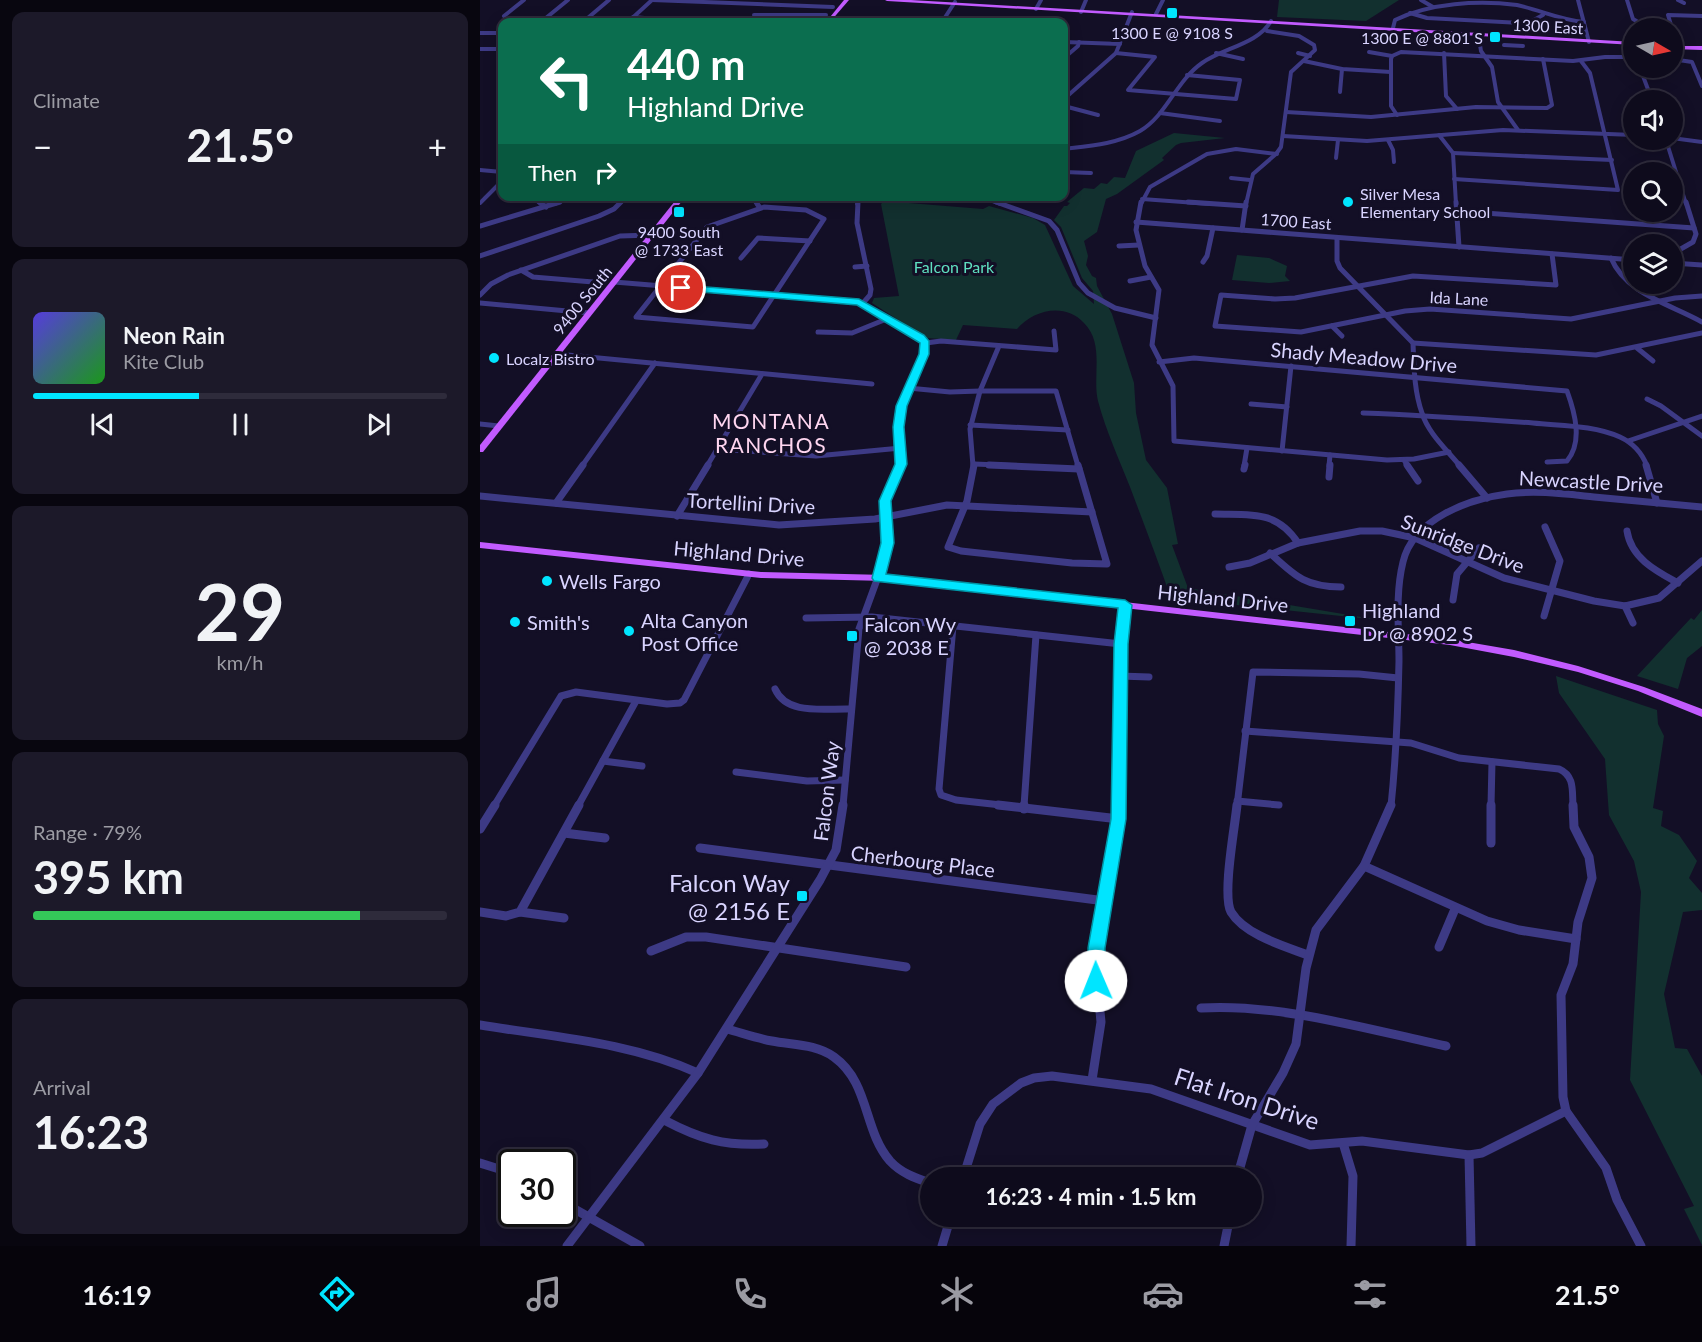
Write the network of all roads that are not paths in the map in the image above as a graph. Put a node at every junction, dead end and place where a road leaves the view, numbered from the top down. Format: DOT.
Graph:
graph roads {
  1 [pos="524,0"];
  2 [pos="568,0"];
  3 [pos="609,0"];
  4 [pos="652,0"];
  5 [pos="839,0"];
  6 [pos="847,0"];
  7 [pos="887,0"];
  8 [pos="928,0"];
  9 [pos="1041,0"];
  10 [pos="1086,0"];
  11 [pos="1163,0"];
  12 [pos="1420,0"];
  13 [pos="1572,0"];
  14 [pos="1578,0"];
  15 [pos="1627,0"];
  16 [pos="1678,0"];
  17 [pos="955,3"];
  18 [pos="1684,3"];
  19 [pos="833,7"];
  20 [pos="1432,7"];
  21 [pos="1037,8"];
  22 [pos="1081,10"];
  23 [pos="1132,13"];
  24 [pos="1409,13"];
  25 [pos="1156,14"];
  26 [pos="754,15"];
  27 [pos="826,15"];
  28 [pos="1543,15"];
  29 [pos="504,16"];
  30 [pos="1702,16"];
  31 [pos="633,17"];
  32 [pos="546,18"];
  33 [pos="588,18"];
  34 [pos="644,18"];
  35 [pos="824,18"];
  36 [pos="831,18"];
  37 [pos="945,18"];
  38 [pos="1633,18"];
  39 [pos="1669,18"];
  40 [pos="1270,22"];
  41 [pos="1584,22"];
  42 [pos="1393,25"];
  43 [pos="1267,31"];
  44 [pos="480,33"];
  45 [pos="498,33"];
  46 [pos="1478,34"];
  47 [pos="1589,41"];
  48 [pos="1068,42"];
  49 [pos="1080,42"];
  50 [pos="1623,43"];
  51 [pos="1120,44"];
  52 [pos="1504,45"];
  53 [pos="1513,46"];
  54 [pos="1523,46"];
  55 [pos="1683,46"];
  56 [pos="1702,47"];
  57 [pos="480,49"];
  58 [pos="498,49"];
  59 [pos="1369,52"];
  60 [pos="1216,53"];
  61 [pos="1298,53"];
  62 [pos="1443,53"];
  63 [pos="1116,54"];
  64 [pos="1068,55"];
  65 [pos="1483,55"];
  66 [pos="1310,56"];
  67 [pos="1392,56"];
  68 [pos="1515,57"];
  69 [pos="1623,57"];
  70 [pos="1243,59"];
  71 [pos="1543,59"];
  72 [pos="1683,60"];
  73 [pos="1304,61"];
  74 [pos="1581,61"];
  75 [pos="1342,69"];
  76 [pos="1391,72"];
  77 [pos="1187,75"];
  78 [pos="1702,86"];
  79 [pos="1340,92"];
  80 [pos="1174,94"];
  81 [pos="1068,96"];
  82 [pos="1068,107"];
  83 [pos="1500,107"];
  84 [pos="1457,109"];
  85 [pos="1286,112"];
  86 [pos="1160,113"];
  87 [pos="1098,115"];
  88 [pos="1397,115"];
  89 [pos="1220,121"];
  90 [pos="1518,130"];
  91 [pos="1605,133"];
  92 [pos="1623,134"];
  93 [pos="1438,135"];
  94 [pos="1283,136"];
  95 [pos="1683,139"];
  96 [pos="1338,140"];
  97 [pos="1388,140"];
  98 [pos="1702,142"];
  99 [pos="1068,149"];
  100 [pos="1669,150"];
  101 [pos="1453,153"];
  102 [pos="1277,154"];
  103 [pos="1336,158"];
  104 [pos="1612,160"];
  105 [pos="1394,162"];
  106 [pos="480,170"];
  107 [pos="498,172"];
  108 [pos="1068,172"];
  109 [pos="1091,172"];
  110 [pos="1231,178"];
  111 [pos="1454,179"];
  112 [pos="1251,180"];
  113 [pos="498,185"];
  114 [pos="1142,198"];
  115 [pos="538,201"];
  116 [pos="559,201"];
  117 [pos="621,201"];
  118 [pos="679,201"];
  119 [pos="754,201"];
  120 [pos="859,201"];
  121 [pos="993,201"];
  122 [pos="480,203"];
  123 [pos="1246,206"];
  124 [pos="546,207"];
  125 [pos="760,208"];
  126 [pos="1457,211"];
  127 [pos="1136,222"];
  128 [pos="480,226"];
  129 [pos="1213,228"];
  130 [pos="1694,228"];
  131 [pos="1242,230"];
  132 [pos="652,235"];
  133 [pos="1337,238"];
  134 [pos="810,241"];
  135 [pos="1139,245"];
  136 [pos="1119,246"];
  137 [pos="1459,247"];
  138 [pos="1683,248"];
  139 [pos="1552,254"];
  140 [pos="480,256"];
  141 [pos="741,258"];
  142 [pos="1611,258"];
  143 [pos="1623,259"];
  144 [pos="1203,262"];
  145 [pos="1683,264"];
  146 [pos="1702,265"];
  147 [pos="867,266"];
  148 [pos="855,267"];
  149 [pos="521,270"];
  150 [pos="1151,278"];
  151 [pos="1130,280"];
  152 [pos="593,282"];
  153 [pos="614,282"];
  154 [pos="1357,285"];
  155 [pos="660,286"];
  156 [pos="776,294"];
  157 [pos="480,295"];
  158 [pos="1702,296"];
  159 [pos="1662,301"];
  160 [pos="480,303"];
  161 [pos="863,303"];
  162 [pos="590,313"];
  163 [pos="1388,315"];
  164 [pos="889,318"];
  165 [pos="1156,318"];
  166 [pos="1702,322"];
  167 [pos="1332,326"];
  168 [pos="1054,331"];
  169 [pos="818,332"];
  170 [pos="1702,333"];
  171 [pos="1342,336"];
  172 [pos="926,343"];
  173 [pos="1413,343"];
  174 [pos="999,346"];
  175 [pos="1637,348"];
  176 [pos="557,354"];
  177 [pos="1653,361"];
  178 [pos="1159,362"];
  179 [pos="655,363"];
  180 [pos="1291,366"];
  181 [pos="762,374"];
  182 [pos="1416,377"];
  183 [pos="872,384"];
  184 [pos="908,388"];
  185 [pos="981,390"];
  186 [pos="1647,399"];
  187 [pos="1251,404"];
  188 [pos="1287,407"];
  189 [pos="1363,413"];
  190 [pos="1422,415"];
  191 [pos="1702,416"];
  192 [pos="1683,421"];
  193 [pos="480,424"];
  194 [pos="970,425"];
  195 [pos="499,426"];
  196 [pos="1575,427"];
  197 [pos="1068,430"];
  198 [pos="1702,436"];
  199 [pos="1628,441"];
  200 [pos="901,448"];
  201 [pos="1247,448"];
  202 [pos="717,449"];
  203 [pos="480,450"];
  204 [pos="1282,451"];
  205 [pos="1449,452"];
  206 [pos="1330,455"];
  207 [pos="1404,460"];
  208 [pos="1547,462"];
  209 [pos="974,464"];
  210 [pos="1079,469"];
  211 [pos="1244,469"];
  212 [pos="1329,477"];
  213 [pos="1418,481"];
  214 [pos="480,496"];
  215 [pos="1487,498"];
  216 [pos="556,503"];
  217 [pos="1657,503"];
  218 [pos="965,506"];
  219 [pos="1702,507"];
  220 [pos="1092,512"];
  221 [pos="1215,514"];
  222 [pos="677,516"];
  223 [pos="886,518"];
  224 [pos="1545,526"];
  225 [pos="1627,531"];
  226 [pos="1415,538"];
  227 [pos="1298,543"];
  228 [pos="480,545"];
  229 [pos="1479,548"];
  230 [pos="1270,553"];
  231 [pos="1702,561"];
  232 [pos="1466,562"];
  233 [pos="1228,567"];
  234 [pos="748,574"];
  235 [pos="879,578"];
  236 [pos="1678,583"];
  237 [pos="1341,587"];
  238 [pos="1553,591"];
  239 [pos="1453,600"];
  240 [pos="1125,605"];
  241 [pos="1625,606"];
  242 [pos="863,616"];
  243 [pos="1544,616"];
  244 [pos="806,618"];
  245 [pos="1632,623"];
  246 [pos="953,626"];
  247 [pos="1036,635"];
  248 [pos="1398,635"];
  249 [pos="1121,644"];
  250 [pos="1120,676"];
  251 [pos="1149,677"];
  252 [pos="1398,678"];
  253 [pos="775,689"];
  254 [pos="636,701"];
  255 [pos="851,709"];
  256 [pos="1702,713"];
  257 [pos="1245,731"];
  258 [pos="1398,742"];
  259 [pos="603,761"];
  260 [pos="1492,762"];
  261 [pos="642,766"];
  262 [pos="736,772"];
  263 [pos="845,780"];
  264 [pos="1237,801"];
  265 [pos="1279,805"];
  266 [pos="1024,809"];
  267 [pos="1119,819"];
  268 [pos="480,829"];
  269 [pos="564,833"];
  270 [pos="605,838"];
  271 [pos="1491,843"];
  272 [pos="700,848"];
  273 [pos="829,865"];
  274 [pos="1364,866"];
  275 [pos="1105,901"];
  276 [pos="1455,909"];
  277 [pos="480,912"];
  278 [pos="520,912"];
  279 [pos="564,918"];
  280 [pos="1576,939"];
  281 [pos="1439,947"];
  282 [pos="777,948"];
  283 [pos="651,951"];
  284 [pos="1308,956"];
  285 [pos="906,967"];
  286 [pos="1201,1008"];
  287 [pos="1301,1017"];
  288 [pos="480,1025"];
  289 [pos="727,1029"];
  290 [pos="1446,1046"];
  291 [pos="698,1073"];
  292 [pos="1092,1080"];
  293 [pos="1566,1111"];
  294 [pos="664,1120"];
  295 [pos="1252,1125"];
  296 [pos="1343,1143"];
  297 [pos="764,1144"];
  298 [pos="1469,1155"];
  299 [pos="480,1164"];
  300 [pos="498,1167"];
  301 [pos="966,1167"];
  302 [pos="1240,1167"];
  303 [pos="920,1179"];
  304 [pos="576,1210"];
  305 [pos="589,1217"];
  306 [pos="948,1227"];
  307 [pos="1228,1227"];
  308 [pos="567,1246"];
  309 [pos="640,1246"];
  310 [pos="942,1246"];
  311 [pos="1224,1246"];
  312 [pos="1351,1246"];
  313 [pos="1471,1246"];
  314 [pos="1641,1246"];
  1 -- 29 [label="street"];
  2 -- 32 [label="street"];
  3 -- 33 [label="street"];
  4 -- 19 [label="street"];
  4 -- 31 [label="street"];
  5 -- 19 [label="main road"];
  6 -- 36 [label="main road"];
  7 -- 17 [label="main road, 1300 East"];
  8 -- 17 [label="main road, 1300 East"];
  9 -- 21 [label="street"];
  10 -- 22 [label="street"];
  11 -- 25 [label="street"];
  12 -- 20 [label="street"];
  13 -- 14 [label="street"];
  14 -- 41 [label="street"];
  15 -- 38 [label="street"];
  16 -- 18 [label="street"];
  17 -- 21 [label="main road, 1300 East"];
  17 -- 37 [label="street"];
  19 -- 27 [label="main road"];
  20 -- 24 [label="street"];
  20 -- 28 [label="street"];
  21 -- 22 [label="main road, 1300 East"];
  22 -- 23 [label="main road, 1300 East"];
  23 -- 25 [label="main road, 1300 East"];
  23 -- 40 [label="main road, 1300 East"];
  23 -- 51 [label="street"];
  24 -- 28 [label="street"];
  24 -- 42 [label="street"];
  25 -- 40 [label="main road, 1300 East"];
  26 -- 27 [label="street"];
  27 -- 35 [label="main road"];
  28 -- 41 [label="street"];
  30 -- 39 [label="street"];
  31 -- 34 [label="street"];
  40 -- 42 [label="main road, 1300 East"];
  40 -- 43 [label="street"];
  40 -- 46 [label="main road, 1300 East"];
  41 -- 47 [label="street"];
  42 -- 46 [label="main road, 1300 East"];
  43 -- 60 [label="street"];
  43 -- 66 [label="street"];
  44 -- 45 [label="street"];
  46 -- 47 [label="main road, 1300 East"];
  46 -- 65 [label="street"];
  47 -- 50 [label="main road, 1300 East"];
  48 -- 49 [label="street"];
  49 -- 51 [label="street"];
  49 -- 64 [label="street"];
  51 -- 63 [label="street"];
  52 -- 53 [label="street"];
  53 -- 54 [label="street"];
  53 -- 68 [label="street"];
  55 -- 56 [label="main road"];
  57 -- 58 [label="street"];
  59 -- 67 [label="street"];
  60 -- 70 [label="street"];
  60 -- 77 [label="street"];
  61 -- 66 [label="street"];
  62 -- 65 [label="street"];
  62 -- 67 [label="street"];
  62 -- 84 [label="street"];
  63 -- 80 [label="street"];
  63 -- 81 [label="street"];
  65 -- 68 [label="street"];
  65 -- 83 [label="street"];
  66 -- 73 [label="street"];
  67 -- 76 [label="street"];
  68 -- 71 [label="street"];
  69 -- 74 [label="street"];
  71 -- 74 [label="street"];
  71 -- 83 [label="street"];
  72 -- 78 [label="street"];
  73 -- 75 [label="street"];
  73 -- 85 [label="street"];
  74 -- 91 [label="street"];
  75 -- 76 [label="street"];
  75 -- 79 [label="street"];
  76 -- 88 [label="street"];
  77 -- 80 [label="street"];
  77 -- 80 [label="street"];
  80 -- 86 [label="street"];
  82 -- 87 [label="street"];
  83 -- 84 [label="street"];
  83 -- 90 [label="street"];
  84 -- 88 [label="street"];
  85 -- 88 [label="street"];
  85 -- 94 [label="street"];
  86 -- 89 [label="street"];
  86 -- 99 [label="street"];
  90 -- 91 [label="street"];
  90 -- 93 [label="street"];
  91 -- 92 [label="street"];
  91 -- 104 [label="street"];
  93 -- 97 [label="street"];
  93 -- 101 [label="street"];
  94 -- 96 [label="street"];
  94 -- 102 [label="street"];
  95 -- 98 [label="street"];
  96 -- 97 [label="street"];
  96 -- 103 [label="street"];
  97 -- 105 [label="street"];
  100 -- 130 [label="street"];
  101 -- 104 [label="street"];
  101 -- 111 [label="street"];
  102 -- 112 [label="street"];
  102 -- 114 [label="street"];
  104 -- 111 [label="street"];
  106 -- 107 [label="street"];
  108 -- 109 [label="street"];
  110 -- 112 [label="street"];
  111 -- 126 [label="street"];
  112 -- 123 [label="street"];
  113 -- 122 [label="street"];
  114 -- 123 [label="street"];
  114 -- 127 [label="street"];
  115 -- 124 [label="street"];
  116 -- 124 [label="street"];
  117 -- 140 [label="street"];
  118 -- 132 [label="main road, 9400 South"];
  119 -- 125 [label="street"];
  120 -- 147 [label="street"];
  121 -- 165 [label="street"];
  123 -- 131 [label="street"];
  124 -- 128 [label="street"];
  125 -- 134 [label="street"];
  125 -- 155 [label="street"];
  126 -- 130 [label="street"];
  126 -- 137 [label="street"];
  127 -- 129 [label="street, 1700 East"];
  127 -- 135 [label="street"];
  129 -- 131 [label="street, 1700 East"];
  129 -- 144 [label="street"];
  130 -- 138 [label="street"];
  131 -- 133 [label="street, 1700 East"];
  132 -- 149 [label="street"];
  132 -- 153 [label="main road, 9400 South"];
  133 -- 137 [label="street, 1700 East"];
  133 -- 154 [label="street"];
  134 -- 141 [label="street"];
  134 -- 156 [label="street"];
  135 -- 136 [label="street"];
  135 -- 150 [label="street"];
  137 -- 139 [label="street, 1700 East"];
  139 -- 142 [label="street, 1700 East"];
  139 -- 154 [label="street"];
  142 -- 143 [label="street, 1700 East"];
  142 -- 159 [label="street"];
  145 -- 146 [label="street"];
  147 -- 148 [label="street"];
  147 -- 161 [label="street"];
  149 -- 152 [label="street"];
  149 -- 157 [label="street"];
  150 -- 151 [label="street"];
  150 -- 165 [label="street"];
  153 -- 155 [label="street"];
  153 -- 162 [label="main road, 9400 South"];
  154 -- 163 [label="street"];
  154 -- 167 [label="street, Ida Lane"];
  155 -- 156 [label="street"];
  155 -- 156 [label="street"];
  156 -- 161 [label="street"];
  158 -- 159 [label="street, Ida Lane"];
  159 -- 163 [label="street, Ida Lane"];
  159 -- 166 [label="street"];
  160 -- 162 [label="street"];
  161 -- 164 [label="street"];
  162 -- 176 [label="main road, 9400 South"];
  163 -- 167 [label="street, Ida Lane"];
  163 -- 173 [label="street"];
  164 -- 169 [label="street"];
  164 -- 172 [label="street"];
  165 -- 178 [label="street"];
  167 -- 171 [label="street"];
  168 -- 174 [label="street"];
  170 -- 175 [label="street"];
  172 -- 174 [label="street"];
  172 -- 184 [label="street, Falcon Way"];
  173 -- 175 [label="street"];
  173 -- 182 [label="street"];
  174 -- 185 [label="street"];
  175 -- 177 [label="street"];
  176 -- 179 [label="street"];
  176 -- 195 [label="main road, 9400 South"];
  178 -- 180 [label="street, Shady Meadow Drive"];
  178 -- 201 [label="street"];
  179 -- 181 [label="street"];
  179 -- 216 [label="street"];
  180 -- 182 [label="street, Shady Meadow Drive"];
  180 -- 188 [label="street"];
  181 -- 183 [label="street"];
  181 -- 202 [label="street"];
  182 -- 190 [label="street"];
  182 -- 196 [label="street, Shady Meadow Drive"];
  184 -- 185 [label="street"];
  184 -- 200 [label="street, Falcon Way"];
  185 -- 194 [label="street"];
  185 -- 197 [label="street"];
  186 -- 192 [label="street"];
  187 -- 188 [label="street"];
  188 -- 204 [label="street"];
  189 -- 190 [label="street"];
  190 -- 196 [label="street"];
  190 -- 205 [label="street"];
  191 -- 192 [label="street"];
  192 -- 198 [label="street"];
  192 -- 199 [label="street"];
  193 -- 195 [label="street"];
  194 -- 197 [label="street"];
  194 -- 209 [label="street"];
  195 -- 203 [label="main road, 9400 South"];
  196 -- 199 [label="street"];
  196 -- 208 [label="street"];
  197 -- 210 [label="street"];
  199 -- 217 [label="street"];
  200 -- 202 [label="street"];
  200 -- 223 [label="street, Falcon Way"];
  201 -- 204 [label="street"];
  201 -- 211 [label="street"];
  202 -- 222 [label="street"];
  204 -- 206 [label="street"];
  205 -- 207 [label="street"];
  205 -- 215 [label="street"];
  206 -- 207 [label="street"];
  206 -- 212 [label="street"];
  207 -- 213 [label="street"];
  209 -- 210 [label="street"];
  209 -- 218 [label="street"];
  210 -- 220 [label="street"];
  214 -- 216 [label="street, Tortellini Drive"];
  215 -- 217 [label="street, Newcastle Drive"];
  215 -- 226 [label="street, Newcastle Drive"];
  216 -- 222 [label="street, Tortellini Drive"];
  217 -- 219 [label="street, Newcastle Drive"];
  218 -- 220 [label="street, Tortellini Drive"];
  218 -- 220 [label="street"];
  218 -- 223 [label="street, Tortellini Drive"];
  221 -- 227 [label="street"];
  222 -- 223 [label="street, Tortellini Drive"];
  223 -- 235 [label="street, Falcon Way"];
  224 -- 238 [label="street"];
  225 -- 236 [label="street"];
  226 -- 227 [label="street, Sunridge Drive"];
  226 -- 232 [label="street, Sunridge Drive"];
  226 -- 248 [label="street, Newcastle Drive"];
  227 -- 230 [label="street, Sunridge Drive"];
  228 -- 234 [label="main road, Highland Drive"];
  229 -- 232 [label="street"];
  230 -- 233 [label="street, Sunridge Drive"];
  230 -- 237 [label="street"];
  231 -- 236 [label="street, Sunridge Drive"];
  232 -- 238 [label="street, Sunridge Drive"];
  232 -- 239 [label="street"];
  234 -- 235 [label="main road, Highland Drive"];
  234 -- 254 [label="street"];
  235 -- 240 [label="main road, Highland Drive"];
  235 -- 242 [label="street, Falcon Way"];
  236 -- 241 [label="street, Sunridge Drive"];
  238 -- 241 [label="street, Sunridge Drive"];
  238 -- 243 [label="street"];
  240 -- 248 [label="main road, Highland Drive"];
  240 -- 249 [label="street"];
  241 -- 245 [label="street"];
  242 -- 244 [label="street"];
  242 -- 246 [label="street"];
  242 -- 255 [label="street, Falcon Way"];
  246 -- 247 [label="street"];
  246 -- 266 [label="street"];
  247 -- 249 [label="street"];
  247 -- 266 [label="street"];
  248 -- 252 [label="street, Newcastle Drive"];
  248 -- 256 [label="main road, Highland Drive"];
  249 -- 250 [label="street"];
  250 -- 251 [label="street"];
  250 -- 267 [label="street"];
  252 -- 257 [label="street"];
  252 -- 258 [label="street, Newcastle Drive"];
  253 -- 255 [label="street"];
  254 -- 259 [label="street"];
  254 -- 268 [label="street"];
  255 -- 263 [label="street, Falcon Way"];
  257 -- 258 [label="street"];
  257 -- 264 [label="street"];
  258 -- 260 [label="street"];
  258 -- 274 [label="street, Newcastle Drive"];
  259 -- 261 [label="street"];
  259 -- 269 [label="street"];
  260 -- 271 [label="street"];
  260 -- 280 [label="street"];
  262 -- 263 [label="street"];
  263 -- 273 [label="street, Falcon Way"];
  264 -- 265 [label="street"];
  264 -- 284 [label="street"];
  266 -- 267 [label="street"];
  267 -- 275 [label="street"];
  269 -- 270 [label="street"];
  269 -- 278 [label="street"];
  272 -- 273 [label="street, Cherbourg Place"];
  273 -- 275 [label="street, Cherbourg Place"];
  273 -- 282 [label="street, Falcon Way"];
  274 -- 276 [label="street"];
  274 -- 284 [label="street, Newcastle Drive"];
  275 -- 292 [label="street"];
  276 -- 280 [label="street"];
  276 -- 281 [label="street"];
  277 -- 278 [label="street"];
  278 -- 279 [label="street"];
  280 -- 293 [label="street"];
  282 -- 283 [label="street"];
  282 -- 285 [label="street"];
  282 -- 289 [label="street, Falcon Way"];
  284 -- 287 [label="street, Newcastle Drive"];
  286 -- 287 [label="street"];
  287 -- 290 [label="street"];
  287 -- 295 [label="street, Newcastle Drive"];
  288 -- 291 [label="street"];
  289 -- 291 [label="street, Falcon Way"];
  289 -- 303 [label="street"];
  291 -- 294 [label="street, Falcon Way"];
  292 -- 295 [label="street, Flat Iron Drive"];
  292 -- 301 [label="street, Flat Iron Drive"];
  293 -- 298 [label="street, Flat Iron Drive"];
  293 -- 314 [label="street"];
  294 -- 297 [label="street"];
  294 -- 305 [label="street, Falcon Way"];
  295 -- 296 [label="street, Flat Iron Drive"];
  295 -- 302 [label="street, Newcastle Drive"];
  296 -- 298 [label="street, Flat Iron Drive"];
  296 -- 312 [label="street"];
  298 -- 313 [label="street"];
  299 -- 300 [label="street"];
  304 -- 305 [label="street"];
  305 -- 308 [label="street, Falcon Way"];
  305 -- 309 [label="street"];
  306 -- 310 [label="street"];
  307 -- 311 [label="street"];
}
